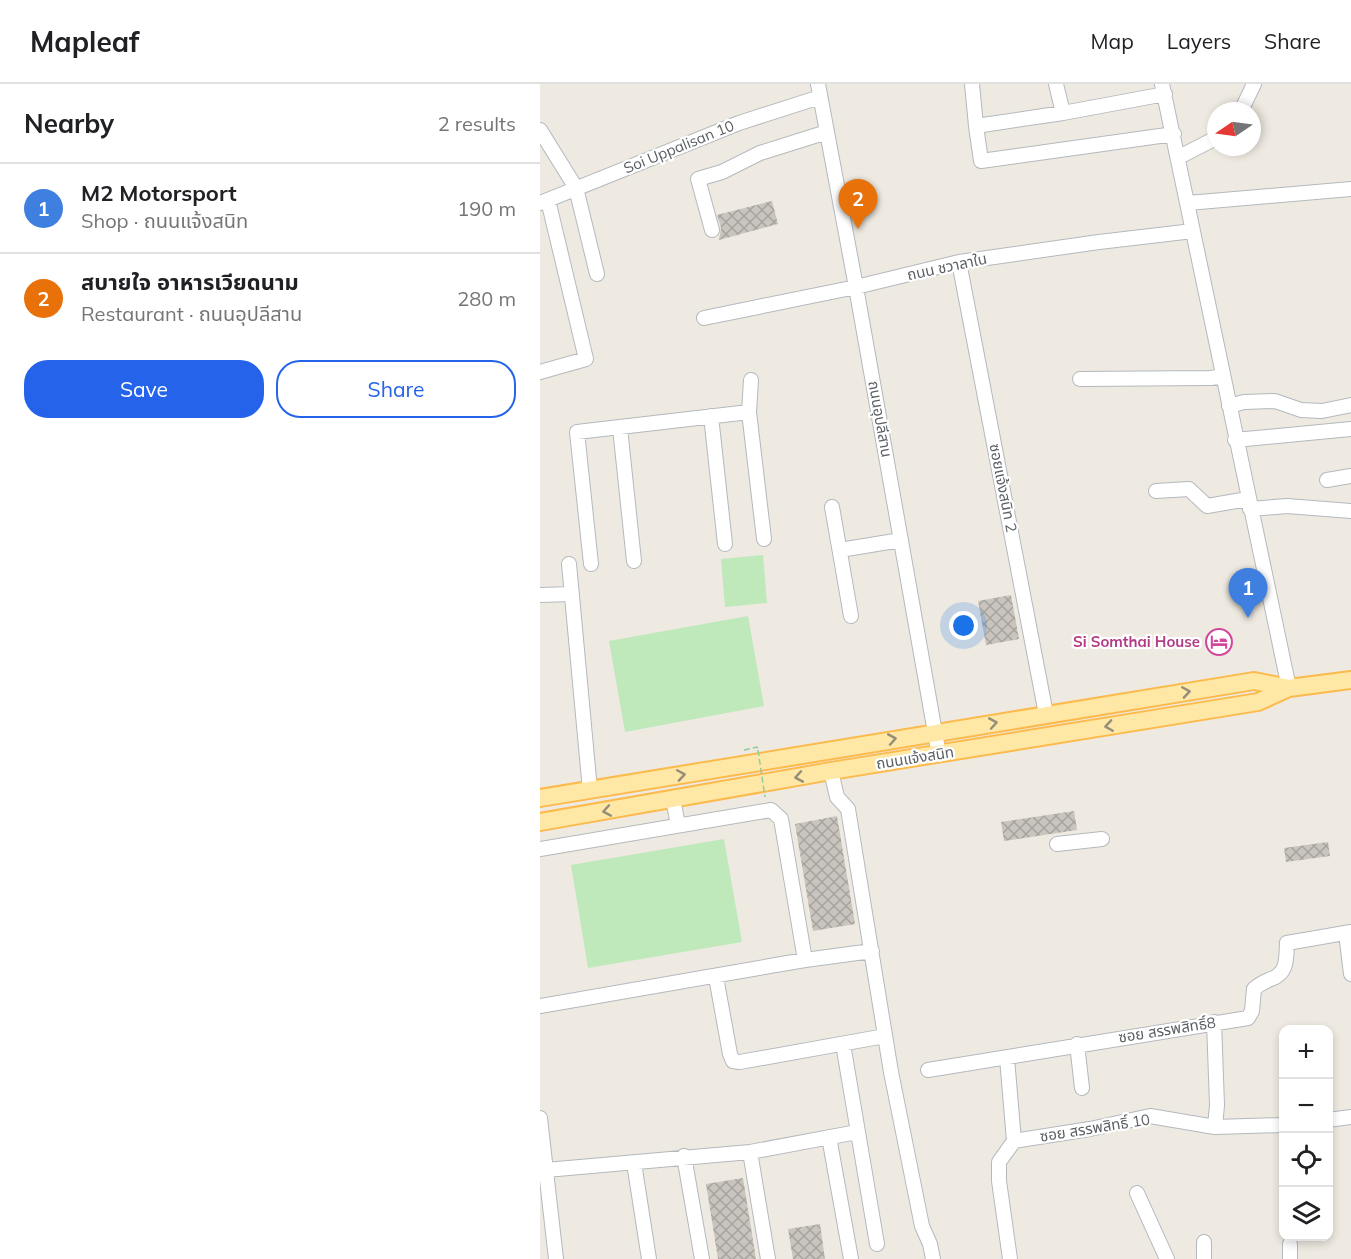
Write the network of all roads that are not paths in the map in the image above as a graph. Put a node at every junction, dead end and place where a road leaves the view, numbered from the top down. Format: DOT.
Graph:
graph roads {
  1 [pos="972,84"];
  2 [pos="1056,84"];
  3 [pos="1254,84"];
  4 [pos="1163,89"];
  5 [pos="819,90"];
  6 [pos="1245,102"];
  7 [pos="1063,113"];
  8 [pos="975,126"];
  9 [pos="540,130"];
  10 [pos="827,132"];
  11 [pos="1174,134"];
  12 [pos="1207,143"];
  13 [pos="1179,157"];
  14 [pos="576,188"];
  15 [pos="1351,189"];
  16 [pos="544,201"];
  17 [pos="1188,203"];
  18 [pos="712,230"];
  19 [pos="1193,231"];
  20 [pos="959,262"];
  21 [pos="597,274"];
  22 [pos="856,286"];
  23 [pos="704,318"];
  24 [pos="540,372"];
  25 [pos="1223,376"];
  26 [pos="1080,379"];
  27 [pos="751,380"];
  28 [pos="1351,405"];
  29 [pos="1229,406"];
  30 [pos="749,412"];
  31 [pos="711,416"];
  32 [pos="620,428"];
  33 [pos="1351,429"];
  34 [pos="1235,440"];
  35 [pos="1351,476"];
  36 [pos="1327,480"];
  37 [pos="1156,491"];
  38 [pos="1249,504"];
  39 [pos="832,507"];
  40 [pos="1351,511"];
  41 [pos="764,539"];
  42 [pos="901,540"];
  43 [pos="725,544"];
  44 [pos="840,550"];
  45 [pos="634,561"];
  46 [pos="569,564"];
  47 [pos="591,564"];
  48 [pos="572,594"];
  49 [pos="540,595"];
  50 [pos="851,616"];
  51 [pos="1351,680"];
  52 [pos="1289,688"];
  53 [pos="1046,714"];
  54 [pos="935,732"];
  55 [pos="939,754"];
  56 [pos="831,771"];
  57 [pos="590,790"];
  58 [pos="540,798"];
  59 [pos="674,800"];
  60 [pos="540,822"];
  61 [pos="678,825"];
  62 [pos="1102,839"];
  63 [pos="1057,844"];
  64 [pos="540,849"];
  65 [pos="1349,932"];
  66 [pos="872,951"];
  67 [pos="805,960"];
  68 [pos="1351,974"];
  69 [pos="716,977"];
  70 [pos="540,1006"];
  71 [pos="1214,1022"];
  72 [pos="885,1036"];
  73 [pos="843,1044"];
  74 [pos="1077,1044"];
  75 [pos="1007,1058"];
  76 [pos="928,1070"];
  77 [pos="1082,1088"];
  78 [pos="540,1118"];
  79 [pos="1351,1118"];
  80 [pos="1333,1120"];
  81 [pos="1279,1125"];
  82 [pos="1215,1127"];
  83 [pos="857,1132"];
  84 [pos="829,1137"];
  85 [pos="1014,1141"];
  86 [pos="750,1152"];
  87 [pos="684,1156"];
  88 [pos="634,1163"];
  89 [pos="546,1170"];
  90 [pos="1137,1193"];
  91 [pos="1204,1242"];
  92 [pos="877,1244"];
  93 [pos="1290,1244"];
  94 [pos="556,1259"];
  95 [pos="649,1259"];
  96 [pos="702,1259"];
  97 [pos="768,1259"];
  98 [pos="851,1259"];
  99 [pos="933,1259"];
  100 [pos="1010,1259"];
  101 [pos="1167,1259"];
  102 [pos="1204,1259"];
  103 [pos="1290,1259"];
  1 -- 8 [label="street"];
  2 -- 7 [label="street"];
  3 -- 6 [label="street"];
  4 -- 7 [label="street"];
  4 -- 11 [label="street"];
  5 -- 10 [label="street, ถนนอุปลีสาน"];
  5 -- 14 [label="street, Soi Uppalisan 10"];
  7 -- 8 [label="street"];
  8 -- 11 [label="street"];
  9 -- 14 [label="street"];
  10 -- 18 [label="street"];
  10 -- 22 [label="street, ถนนอุปลีสาน"];
  11 -- 13 [label="street"];
  12 -- 13 [label="street"];
  13 -- 17 [label="street"];
  14 -- 16 [label="street, Soi Uppalisan 10"];
  14 -- 21 [label="street"];
  15 -- 17 [label="street"];
  16 -- 24 [label="street"];
  17 -- 19 [label="street"];
  19 -- 20 [label="street, ถนน ชวาลาใน"];
  19 -- 25 [label="street"];
  20 -- 22 [label="street, ถนน ชวาลาใน"];
  20 -- 53 [label="street, ซอยแจ้งสนิท 2"];
  22 -- 23 [label="street, ถนน ชวาลาใน"];
  22 -- 42 [label="street, ถนนอุปลีสาน"];
  25 -- 26 [label="street"];
  25 -- 29 [label="street"];
  27 -- 30 [label="street"];
  28 -- 29 [label="street"];
  29 -- 34 [label="street"];
  30 -- 31 [label="street"];
  30 -- 41 [label="street"];
  31 -- 32 [label="street"];
  31 -- 43 [label="street"];
  32 -- 45 [label="street"];
  32 -- 47 [label="street"];
  33 -- 34 [label="street"];
  34 -- 38 [label="street"];
  35 -- 36 [label="street"];
  37 -- 38 [label="street"];
  38 -- 40 [label="street"];
  38 -- 52 [label="street"];
  39 -- 44 [label="street"];
  42 -- 44 [label="street"];
  42 -- 54 [label="street, ถนนอุปลีสาน"];
  44 -- 50 [label="street"];
  46 -- 48 [label="street"];
  48 -- 49 [label="street"];
  48 -- 57 [label="street"];
  51 -- 52 [label="main road, ถนนแจ้งสนิท"];
  53 -- 52 [label="main road, ถนนแจ้งสนิท, one-way"];
  52 -- 55 [label="main road, ถนนแจ้งสนิท, one-way"];
  54 -- 53 [label="main road, ถนนแจ้งสนิท, one-way"];
  54 -- 55 [label="street, ถนนอุปลีสาน"];
  57 -- 54 [label="main road, ถนนแจ้งสนิท, one-way"];
  55 -- 56 [label="main road, ถนนแจ้งสนิท"];
  56 -- 59 [label="main road, ถนนแจ้งสนิท, one-way"];
  56 -- 66 [label="street"];
  57 -- 58 [label="main road, ถนนแจ้งสนิท"];
  59 -- 60 [label="main road, ถนนแจ้งสนิท, one-way"];
  59 -- 61 [label="street"];
  61 -- 64 [label="street"];
  61 -- 67 [label="street"];
  62 -- 63 [label="street"];
  65 -- 68 [label="street"];
  65 -- 71 [label="street, ซอย สรรพสิทธิ์8"];
  66 -- 67 [label="street"];
  66 -- 72 [label="street"];
  67 -- 69 [label="street"];
  69 -- 70 [label="street"];
  69 -- 73 [label="street"];
  71 -- 74 [label="street, ซอย สรรพสิทธิ์8"];
  71 -- 82 [label="street"];
  72 -- 73 [label="street"];
  72 -- 99 [label="street"];
  73 -- 83 [label="street"];
  74 -- 75 [label="street, ซอย สรรพสิทธิ์8"];
  74 -- 77 [label="street"];
  75 -- 76 [label="street, ซอย สรรพสิทธิ์8"];
  75 -- 85 [label="street"];
  78 -- 89 [label="street"];
  79 -- 80 [label="street"];
  81 -- 82 [label="street, ซอย สรรพสิทธิ์ 10"];
  82 -- 85 [label="street, ซอย สรรพสิทธิ์ 10"];
  83 -- 84 [label="street"];
  83 -- 92 [label="street"];
  84 -- 86 [label="street"];
  84 -- 98 [label="street"];
  85 -- 100 [label="street"];
  86 -- 87 [label="street"];
  86 -- 97 [label="street"];
  87 -- 88 [label="street"];
  87 -- 96 [label="street"];
  88 -- 89 [label="street"];
  88 -- 95 [label="street"];
  89 -- 94 [label="street"];
  90 -- 101 [label="street"];
  91 -- 102 [label="street"];
  93 -- 103 [label="street"];
}
